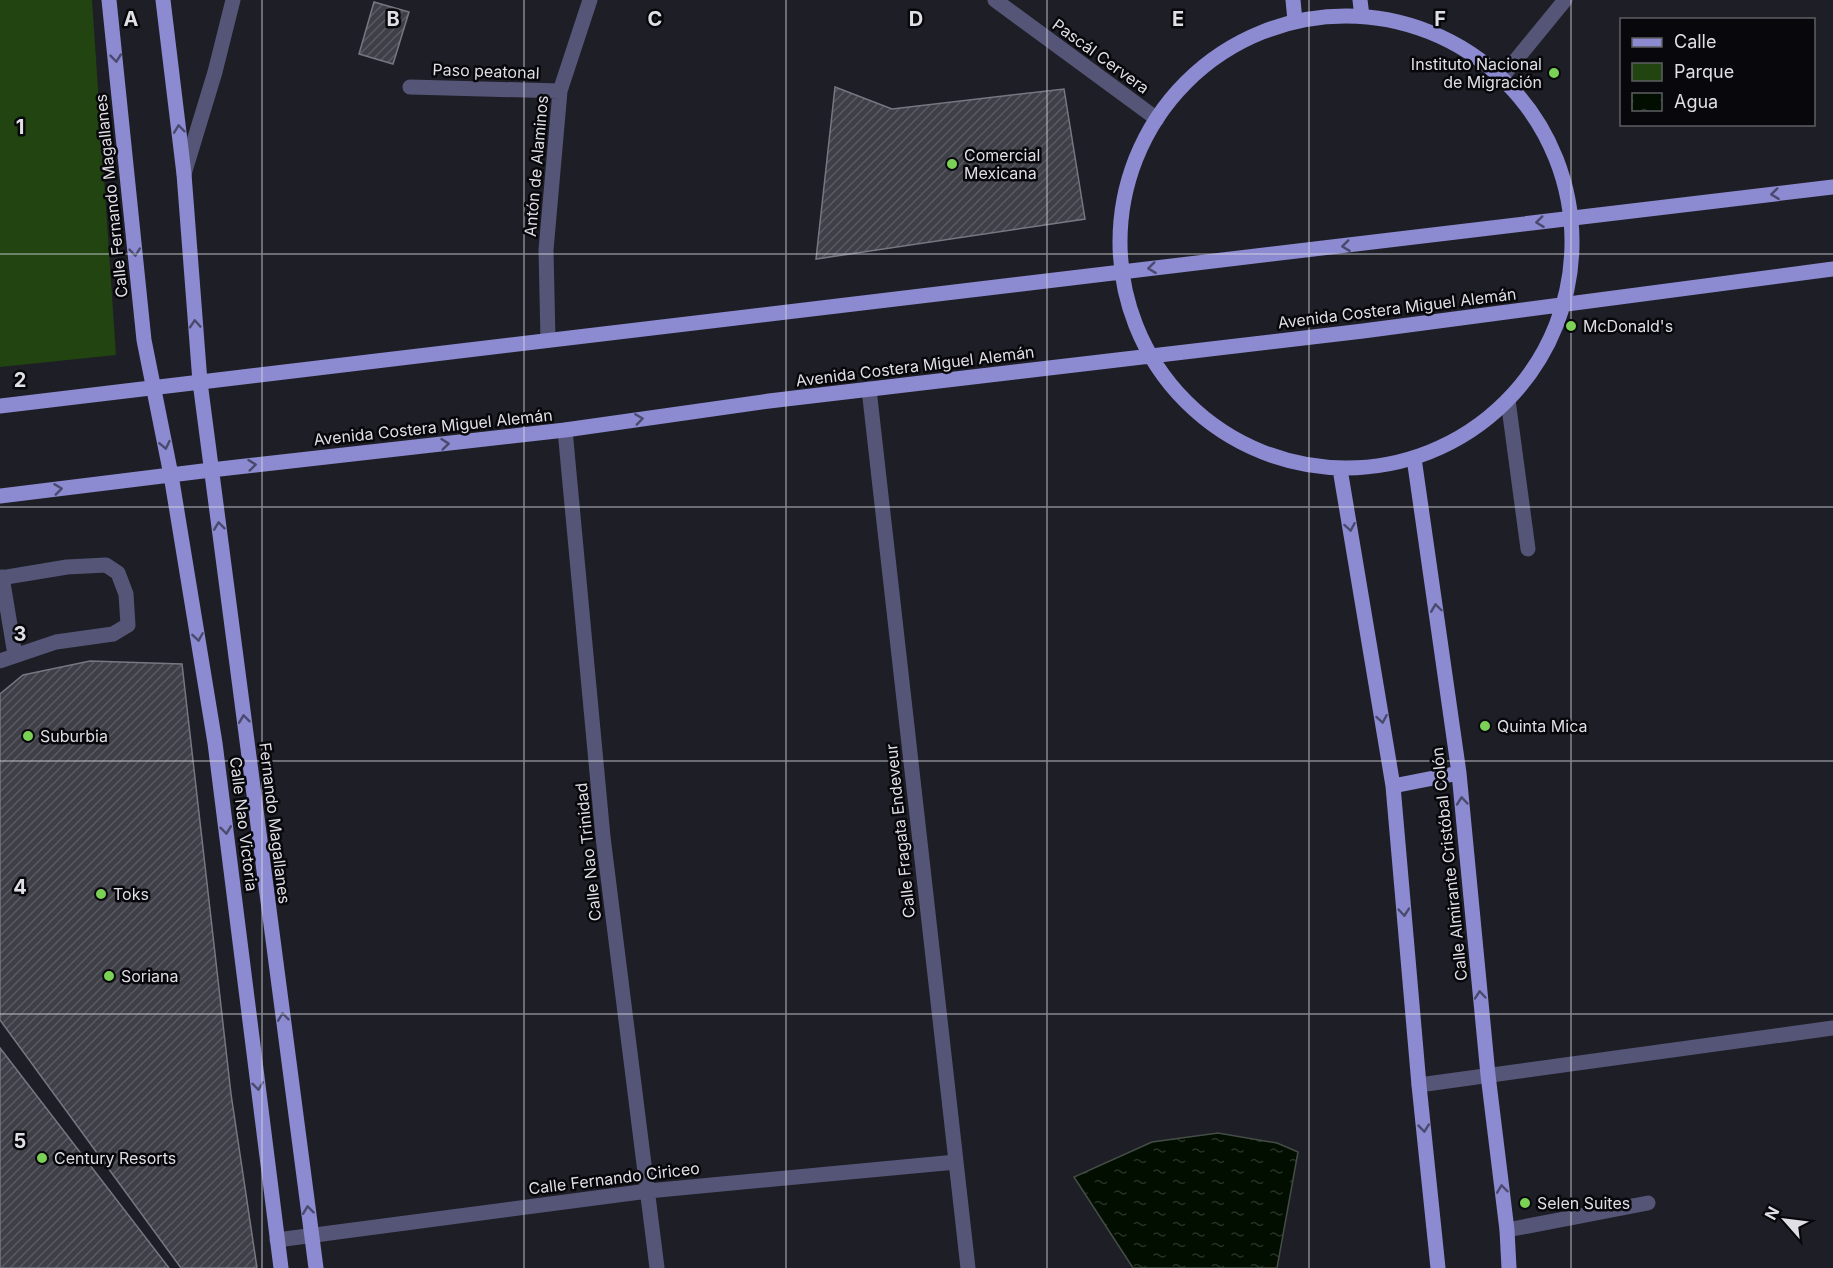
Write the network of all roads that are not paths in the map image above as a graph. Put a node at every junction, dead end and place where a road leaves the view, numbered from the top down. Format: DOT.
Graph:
graph roads {
  1 [pos="109,0"];
  2 [pos="163,0"];
  3 [pos="233,0"];
  4 [pos="590,0"];
  5 [pos="995,0"];
  6 [pos="1293,0"];
  7 [pos="1565,0"];
  8 [pos="1361,8"];
  9 [pos="1295,21"];
  10 [pos="1502,77"];
  11 [pos="410,87"];
  12 [pos="560,91"];
  13 [pos="1157,119"];
  14 [pos="184,174"];
  15 [pos="1833,187"];
  16 [pos="1571,219"];
  17 [pos="1833,269"];
  18 [pos="1122,272"];
  19 [pos="1563,304"];
  20 [pos="548,340"];
  21 [pos="1150,357"];
  22 [pos="200,382"];
  23 [pos="152,388"];
  24 [pos="869,389"];
  25 [pos="1508,400"];
  26 [pos="0,406"];
  27 [pos="565,430"];
  28 [pos="1414,458"];
  29 [pos="1340,469"];
  30 [pos="211,470"];
  31 [pos="171,475"];
  32 [pos="0,496"];
  33 [pos="1528,549"];
  34 [pos="1,578"];
  35 [pos="15,655"];
  36 [pos="0,661"];
  37 [pos="1460,773"];
  38 [pos="1394,786"];
  39 [pos="1833,1028"];
  40 [pos="1488,1074"];
  41 [pos="1419,1085"];
  42 [pos="956,1162"];
  43 [pos="648,1191"];
  44 [pos="1648,1203"];
  45 [pos="1507,1230"];
  46 [pos="311,1235"];
  47 [pos="277,1240"];
  48 [pos="281,1268"];
  49 [pos="316,1268"];
  50 [pos="657,1268"];
  51 [pos="968,1268"];
  52 [pos="1438,1268"];
  53 [pos="1509,1268"];
  1 -- 23 [label="main road, Calle Fernando Magallanes, one-way"];
  14 -- 2 [label="main road, one-way"];
  3 -- 14 [label="street"];
  4 -- 12 [label="street, Antón de Alaminos"];
  5 -- 13 [label="street, Pascál Cervera"];
  6 -- 9 [label="main road"];
  7 -- 10 [label="street"];
  8 -- 9 [label="main road"];
  8 -- 10 [label="main road"];
  9 -- 13 [label="main road"];
  10 -- 16 [label="main road"];
  11 -- 12 [label="street, Paso peatonal"];
  12 -- 20 [label="street, Antón de Alaminos"];
  13 -- 18 [label="main road"];
  22 -- 14 [label="main road, one-way"];
  15 -- 16 [label="main road, one-way"];
  16 -- 18 [label="main road, one-way"];
  16 -- 19 [label="main road"];
  17 -- 19 [label="main road, Avenida Costera Miguel Alemán"];
  18 -- 20 [label="main road"];
  18 -- 21 [label="main road"];
  19 -- 21 [label="main road, Avenida Costera Miguel Alemán"];
  19 -- 25 [label="main road"];
  20 -- 22 [label="main road"];
  21 -- 24 [label="main road, Avenida Costera Miguel Alemán"];
  21 -- 29 [label="main road"];
  22 -- 23 [label="main road"];
  22 -- 30 [label="main road, Fernando Magallanes"];
  23 -- 26 [label="main road"];
  23 -- 31 [label="main road, Calle Nao Victoria, one-way"];
  27 -- 24 [label="main road, Avenida Costera Miguel Alemán, one-way"];
  24 -- 42 [label="street, Calle Fragata Endeveur"];
  25 -- 28 [label="main road"];
  25 -- 33 [label="street"];
  30 -- 27 [label="main road, Avenida Costera Miguel Alemán, one-way"];
  27 -- 43 [label="street, Calle Nao Trinidad"];
  28 -- 29 [label="main road"];
  37 -- 28 [label="main road, Calle Almirante Cristóbal Colón, one-way"];
  29 -- 38 [label="main road, one-way"];
  30 -- 31 [label="main road, Avenida Costera Miguel Alemán"];
  46 -- 30 [label="main road, Fernando Magallanes, one-way"];
  32 -- 31 [label="main road, Avenida Costera Miguel Alemán, one-way"];
  31 -- 47 [label="main road, Calle Nao Victoria, one-way"];
  34 -- 35 [label="street"];
  34 -- 35 [label="street"];
  35 -- 36 [label="street"];
  37 -- 38 [label="main road"];
  40 -- 37 [label="main road, Calle Almirante Cristóbal Colón, one-way"];
  38 -- 41 [label="main road, one-way"];
  39 -- 40 [label="street"];
  40 -- 41 [label="street"];
  45 -- 40 [label="main road, Calle Almirante Cristóbal Colón, one-way"];
  41 -- 52 [label="main road, one-way"];
  42 -- 43 [label="street, Calle Fernando Ciriceo"];
  42 -- 51 [label="street, Calle Fragata Endeveur"];
  43 -- 46 [label="street, Calle Fernando Ciriceo"];
  43 -- 50 [label="street, Calle Nao Trinidad"];
  44 -- 45 [label="street"];
  45 -- 53 [label="main road, Calle Almirante Cristóbal Colón"];
  46 -- 47 [label="street, Calle Fernando Ciriceo"];
  46 -- 49 [label="main road, Fernando Magallanes"];
  47 -- 48 [label="main road, Calle Nao Victoria"];
}
